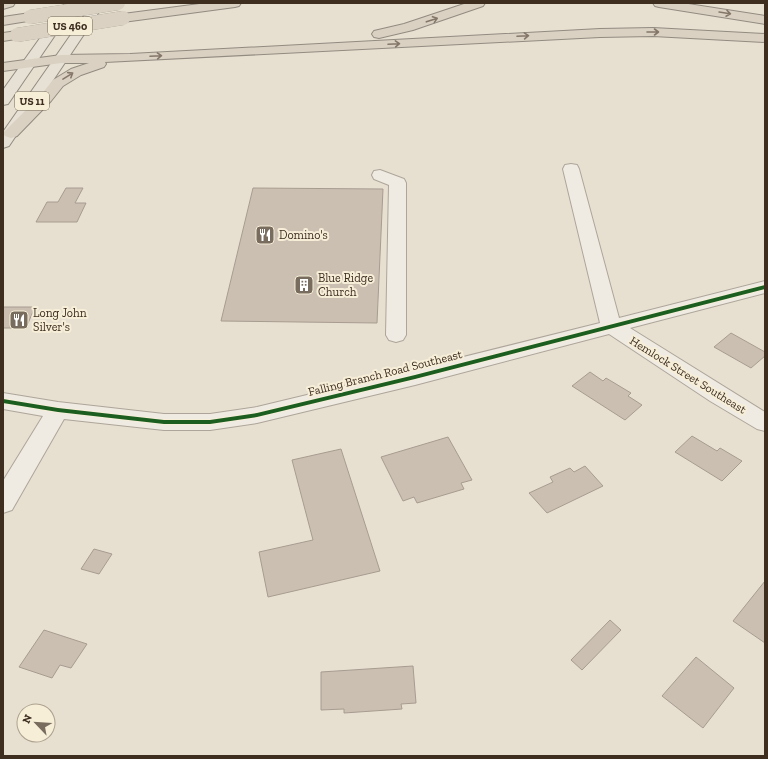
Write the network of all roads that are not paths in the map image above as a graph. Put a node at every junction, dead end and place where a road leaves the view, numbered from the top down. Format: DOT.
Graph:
graph roads {
  1 [pos="9,3"];
  2 [pos="18,3"];
  3 [pos="71,3"];
  4 [pos="99,3"];
  5 [pos="118,3"];
  6 [pos="222,3"];
  7 [pos="235,3"];
  8 [pos="480,3"];
  9 [pos="659,3"];
  10 [pos="3,5"];
  11 [pos="206,6"];
  12 [pos="3,20"];
  13 [pos="765,20"];
  14 [pos="3,37"];
  15 [pos="765,38"];
  16 [pos="285,50"];
  17 [pos="130,58"];
  18 [pos="61,59"];
  19 [pos="30,64"];
  20 [pos="3,67"];
  21 [pos="3,101"];
  22 [pos="7,138"];
  23 [pos="571,169"];
  24 [pos="380,175"];
  25 [pos="765,287"];
  26 [pos="611,326"];
  27 [pos="396,335"];
  28 [pos="3,401"];
  29 [pos="58,410"];
  30 [pos="765,423"];
  31 [pos="3,503"];
  1 -- 10 [label="highway"];
  2 -- 10 [label="highway"];
  3 -- 19 [label="main road, US 11"];
  4 -- 18 [label="main road, US 11"];
  5 -- 12 [label="highway, US 460, bridge"];
  6 -- 11 [label="highway, US 460"];
  7 -- 11 [label="highway"];
  16 -- 8 [label="highway, one-way"];
  9 -- 13 [label="highway, one-way"];
  11 -- 14 [label="highway, US 460, bridge"];
  16 -- 15 [label="highway, one-way"];
  17 -- 16 [label="highway, one-way"];
  17 -- 18 [label="highway"];
  22 -- 17 [label="highway, one-way"];
  18 -- 19 [label="highway"];
  18 -- 22 [label="main road, US 11"];
  19 -- 20 [label="highway"];
  19 -- 21 [label="main road, US 11"];
  23 -- 26 [label="street"];
  24 -- 27 [label="street"];
  25 -- 26 [label="street, Falling Branch Road Southeast"];
  26 -- 29 [label="street, Falling Branch Road Southeast"];
  26 -- 30 [label="street, Hemlock Street Southeast"];
  28 -- 29 [label="street, Falling Branch Road Southeast"];
  29 -- 31 [label="street"];
}
